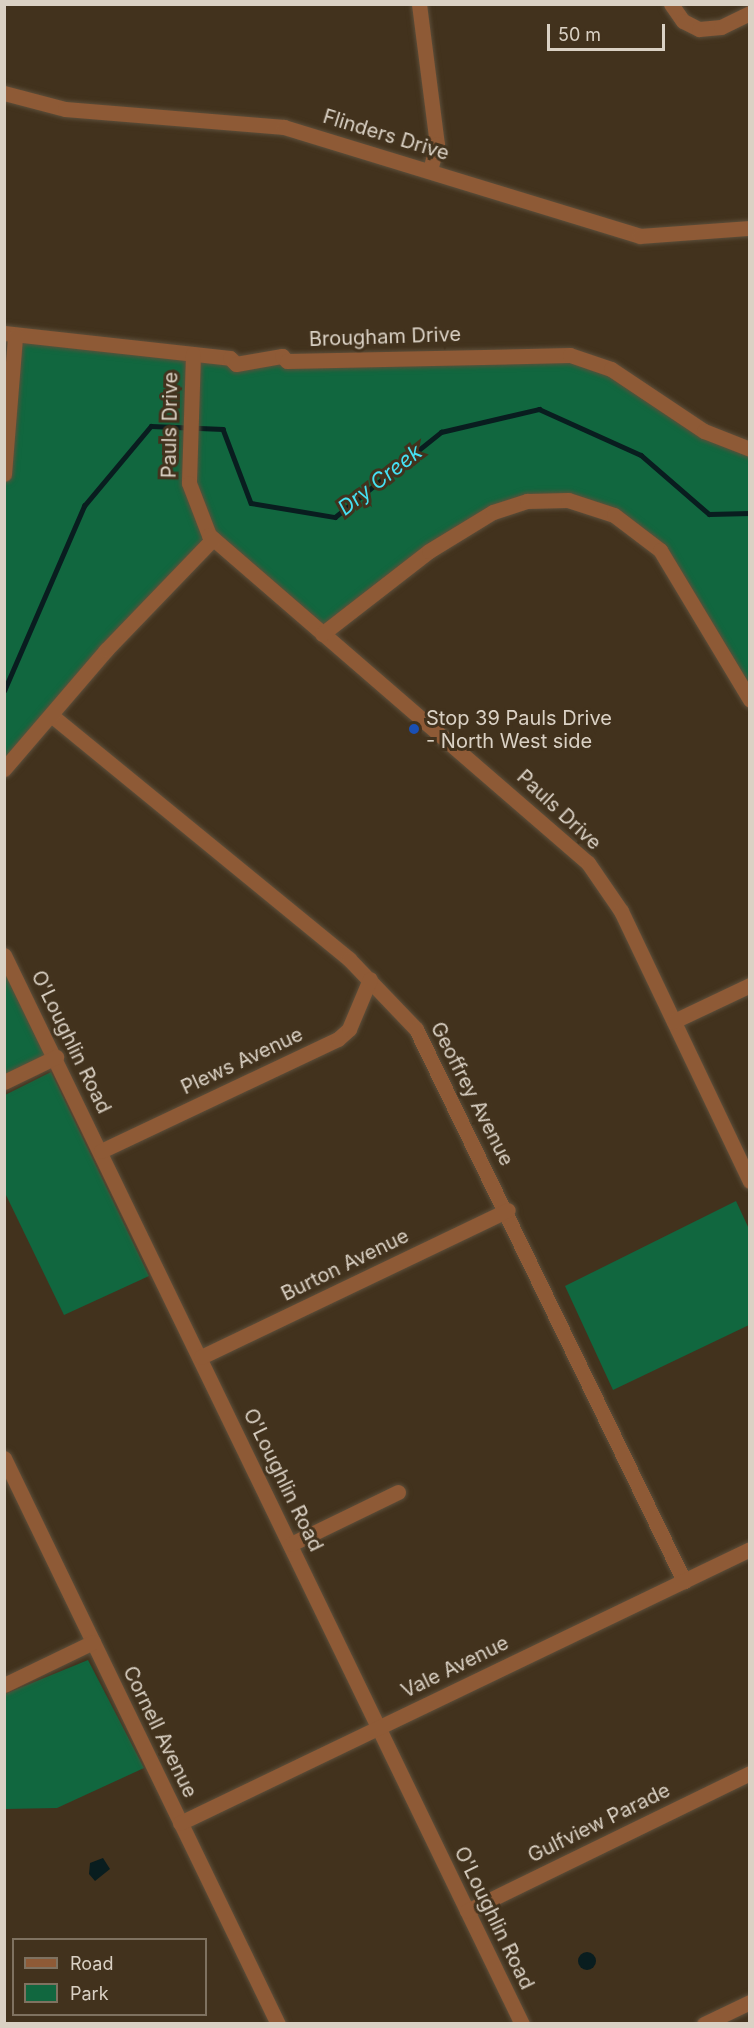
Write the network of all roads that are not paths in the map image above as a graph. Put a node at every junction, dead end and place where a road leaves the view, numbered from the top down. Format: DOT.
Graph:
graph roads {
  1 [pos="419,4"];
  2 [pos="671,4"];
  3 [pos="750,13"];
  4 [pos="4,93"];
  5 [pos="430,171"];
  6 [pos="750,228"];
  7 [pos="10,334"];
  8 [pos="193,354"];
  9 [pos="750,449"];
  10 [pos="4,474"];
  11 [pos="213,540"];
  12 [pos="322,634"];
  13 [pos="750,700"];
  14 [pos="51,715"];
  15 [pos="4,769"];
  16 [pos="4,955"];
  17 [pos="370,979"];
  18 [pos="750,985"];
  19 [pos="674,1021"];
  20 [pos="56,1058"];
  21 [pos="4,1082"];
  22 [pos="101,1151"];
  23 [pos="750,1180"];
  24 [pos="508,1210"];
  25 [pos="201,1357"];
  26 [pos="4,1458"];
  27 [pos="398,1492"];
  28 [pos="291,1544"];
  29 [pos="750,1549"];
  30 [pos="684,1581"];
  31 [pos="93,1642"];
  32 [pos="4,1685"];
  33 [pos="379,1727"];
  34 [pos="750,1773"];
  35 [pos="180,1823"];
  36 [pos="467,1911"];
  37 [pos="750,2002"];
  38 [pos="278,2024"];
  39 [pos="522,2024"];
  40 [pos="704,2024"];
  1 -- 5 [label="street"];
  2 -- 3 [label="street"];
  4 -- 5 [label="street, Flinders Drive"];
  5 -- 6 [label="street, Flinders Drive"];
  7 -- 8 [label="street, Brougham Drive"];
  7 -- 10 [label="street"];
  8 -- 9 [label="street, Brougham Drive"];
  8 -- 11 [label="street, Pauls Drive"];
  11 -- 12 [label="street, Pauls Drive"];
  11 -- 14 [label="street"];
  12 -- 13 [label="street"];
  12 -- 19 [label="street, Pauls Drive"];
  14 -- 15 [label="street"];
  14 -- 17 [label="street, Geoffrey Avenue"];
  16 -- 20 [label="street, O'Loughlin Road"];
  17 -- 22 [label="street, Plews Avenue"];
  17 -- 24 [label="street, Geoffrey Avenue"];
  18 -- 19 [label="street"];
  19 -- 23 [label="street, Pauls Drive"];
  20 -- 21 [label="street"];
  20 -- 22 [label="street, O'Loughlin Road"];
  22 -- 25 [label="street, O'Loughlin Road"];
  24 -- 25 [label="street, Burton Avenue"];
  24 -- 30 [label="street, Geoffrey Avenue"];
  25 -- 28 [label="street, O'Loughlin Road"];
  26 -- 31 [label="street, Cornell Avenue"];
  27 -- 28 [label="street"];
  28 -- 33 [label="street, O'Loughlin Road"];
  29 -- 30 [label="street, Vale Avenue"];
  30 -- 33 [label="street, Vale Avenue"];
  31 -- 32 [label="street"];
  31 -- 35 [label="street, Cornell Avenue"];
  33 -- 35 [label="street, Vale Avenue"];
  33 -- 36 [label="street, O'Loughlin Road"];
  34 -- 36 [label="street, Gulfview Parade"];
  35 -- 38 [label="street, Cornell Avenue"];
  36 -- 39 [label="street, O'Loughlin Road"];
  37 -- 40 [label="street"];
}
